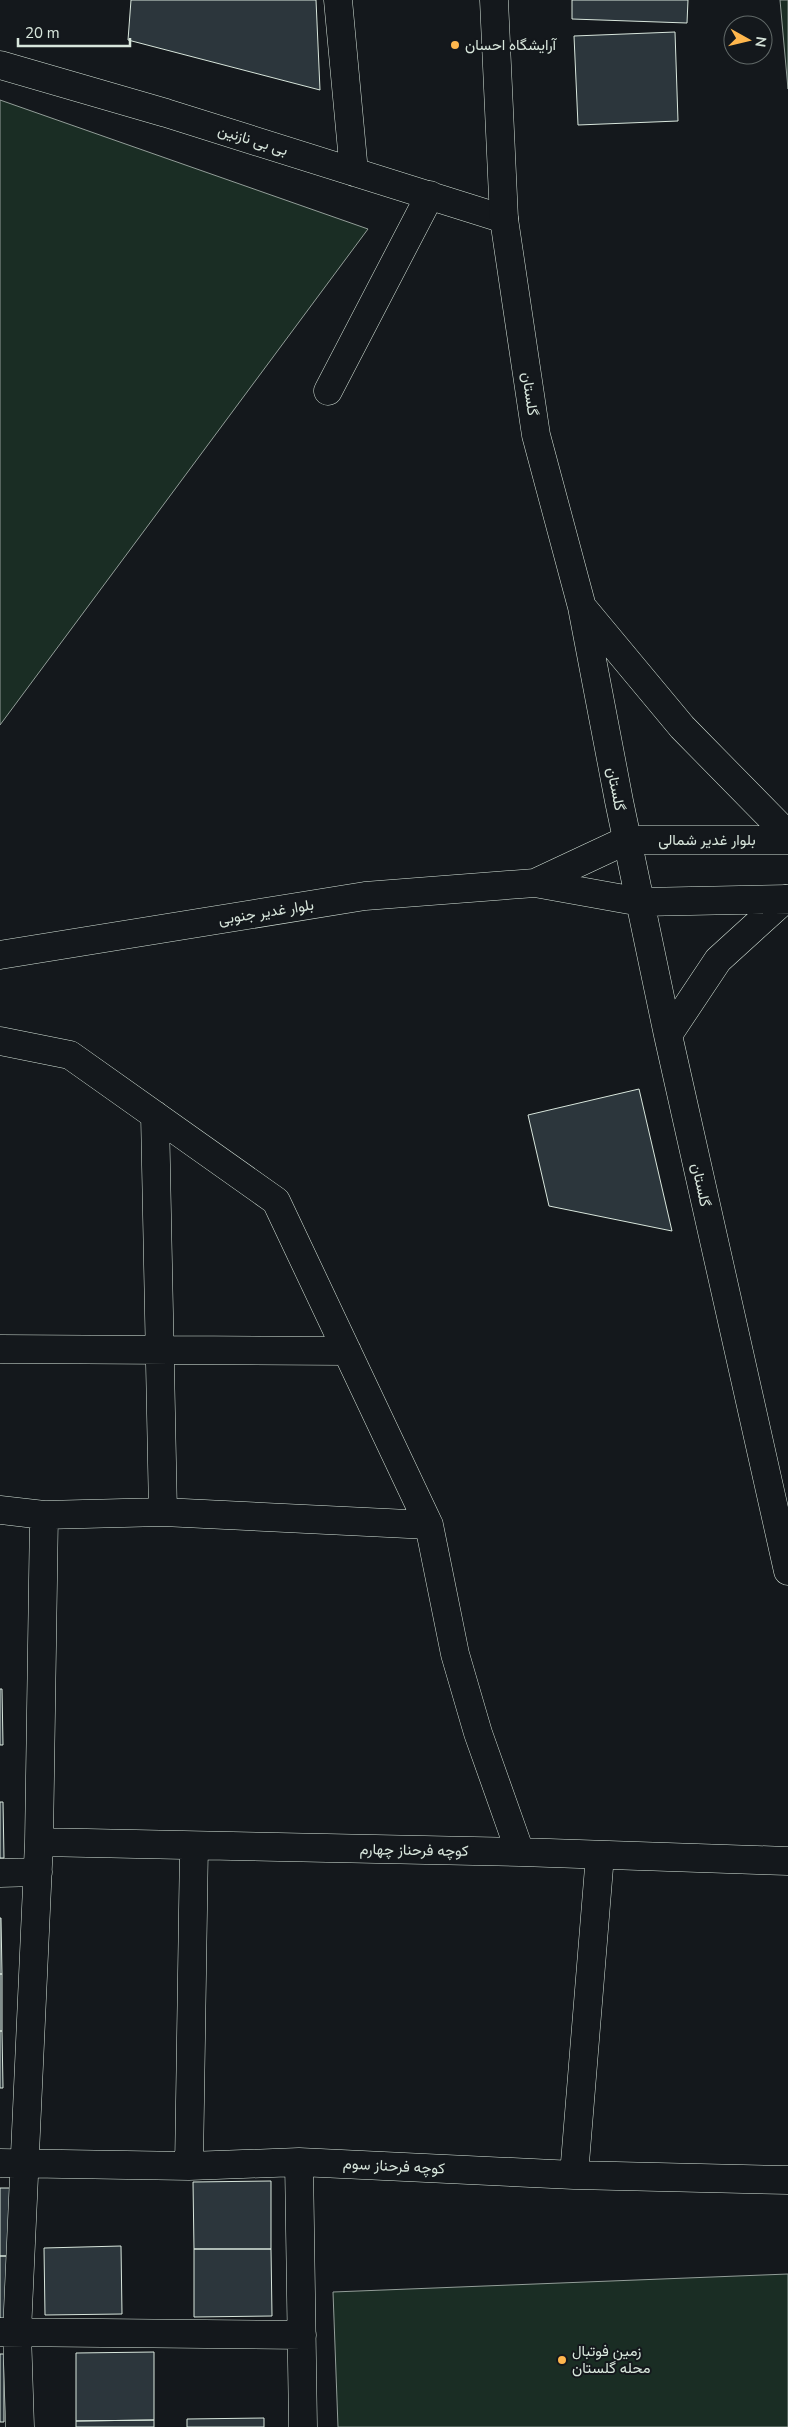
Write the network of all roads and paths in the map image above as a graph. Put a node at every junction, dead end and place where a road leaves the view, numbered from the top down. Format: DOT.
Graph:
graph roads {
  1 [pos="338,0"];
  2 [pos="494,0"];
  3 [pos="0,65"];
  4 [pos="354,172"];
  5 [pos="430,195"];
  6 [pos="504,219"];
  7 [pos="328,391"];
  8 [pos="582,607"];
  9 [pos="788,835"];
  10 [pos="627,840"];
  11 [pos="788,840"];
  12 [pos="535,883"];
  13 [pos="786,899"];
  14 [pos="641,902"];
  15 [pos="0,955"];
  16 [pos="668,1035"];
  17 [pos="0,1041"];
  18 [pos="155,1115"];
  19 [pos="0,1349"];
  20 [pos="160,1350"];
  21 [pos="346,1351"];
  22 [pos="0,1510"];
  23 [pos="163,1512"];
  24 [pos="44,1515"];
  25 [pos="429,1525"];
  26 [pos="788,1571"];
  27 [pos="39,1842"];
  28 [pos="194,1846"];
  29 [pos="520,1852"];
  30 [pos="600,1855"];
  31 [pos="788,1861"];
  32 [pos="38,1872"];
  33 [pos="0,1873"];
  34 [pos="299,2162"];
  35 [pos="12,2163"];
  36 [pos="189,2166"];
  37 [pos="574,2175"];
  38 [pos="788,2180"];
  39 [pos="8,2332"];
  40 [pos="302,2335"];
  41 [pos="20,2427"];
  42 [pos="303,2427"];
  1 -- 4 [label="street"];
  2 -- 6 [label="street, گلستان"];
  3 -- 4 [label="street, بی بی نازنین"];
  4 -- 5 [label="street, بی بی نازنین"];
  5 -- 6 [label="street, بی بی نازنین"];
  5 -- 7 [label="street"];
  6 -- 8 [label="street, گلستان"];
  8 -- 9 [label="street"];
  8 -- 10 [label="street, گلستان"];
  10 -- 11 [label="street, بلوار غدیر شمالی"];
  10 -- 12 [label="street, بلوار غدیر جنوبی"];
  10 -- 14 [label="street, گلستان"];
  12 -- 14 [label="street, بلوار غدیر جنوبی"];
  12 -- 15 [label="street, بلوار غدیر جنوبی"];
  13 -- 14 [label="street"];
  13 -- 16 [label="street"];
  14 -- 16 [label="street, گلستان"];
  16 -- 26 [label="street, گلستان"];
  17 -- 18 [label="street"];
  18 -- 20 [label="street"];
  18 -- 21 [label="street"];
  19 -- 20 [label="street"];
  20 -- 21 [label="street"];
  20 -- 23 [label="street"];
  21 -- 25 [label="street"];
  22 -- 24 [label="street"];
  23 -- 24 [label="street"];
  23 -- 25 [label="street"];
  24 -- 27 [label="street"];
  25 -- 29 [label="street"];
  27 -- 28 [label="street, کوچه فرحناز چهارم"];
  27 -- 32 [label="street"];
  28 -- 29 [label="street, کوچه فرحناز چهارم"];
  28 -- 36 [label="street"];
  29 -- 30 [label="street, کوچه فرحناز چهارم"];
  30 -- 31 [label="street, کوچه فرحناز چهارم"];
  30 -- 37 [label="street"];
  32 -- 33 [label="street"];
  32 -- 35 [label="street"];
  34 -- 36 [label="street, کوچه فرحناز سوم"];
  34 -- 37 [label="street, کوچه فرحناز سوم"];
  34 -- 40 [label="street"];
  35 -- 36 [label="street, کوچه فرحناز سوم"];
  35 -- 39 [label="street"];
  37 -- 38 [label="street, کوچه فرحناز سوم"];
  39 -- 40 [label="street"];
  39 -- 41 [label="street"];
  40 -- 42 [label="street"];
}
